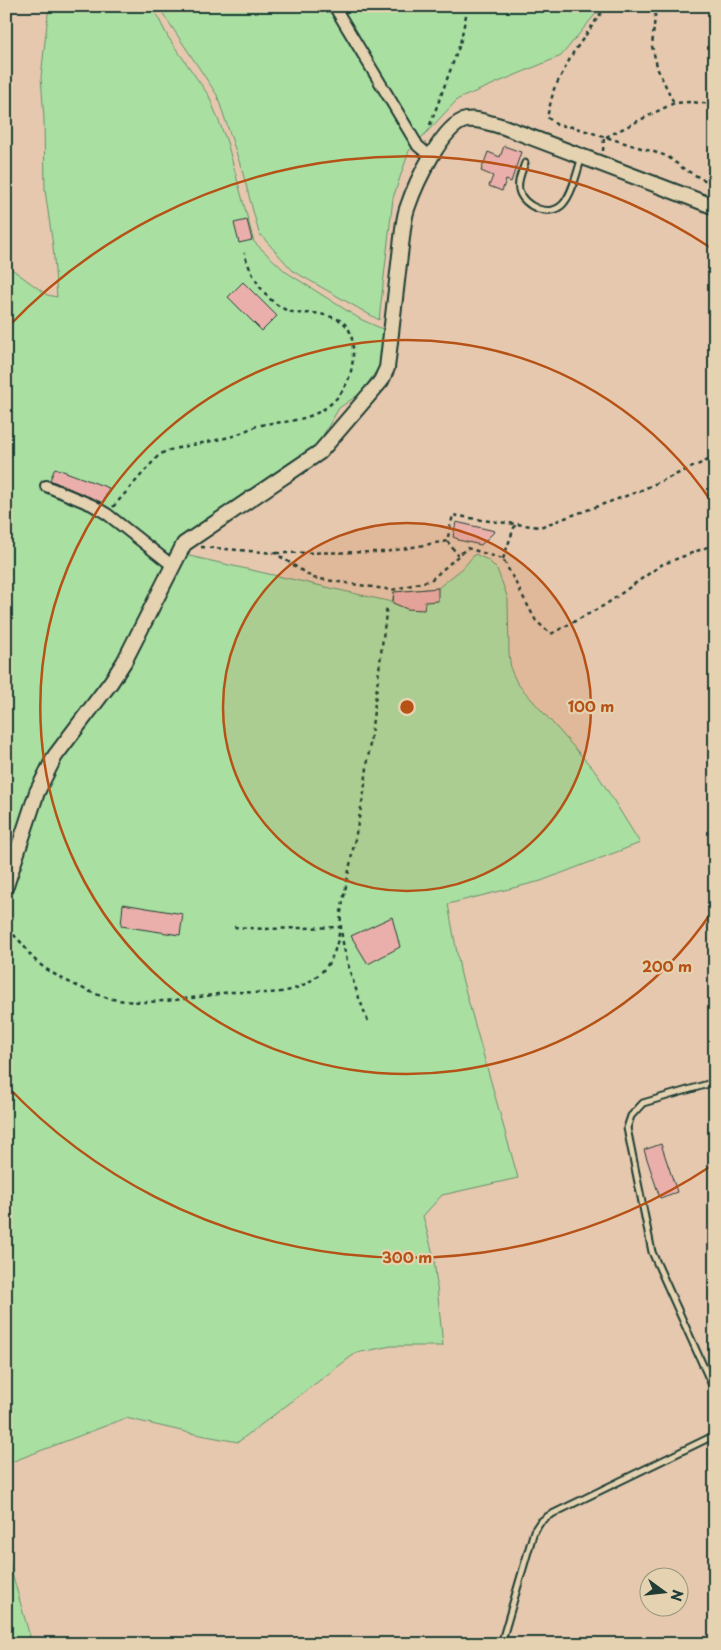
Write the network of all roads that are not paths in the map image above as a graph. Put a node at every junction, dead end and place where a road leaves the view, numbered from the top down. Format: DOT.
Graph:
graph roads {
  1 [pos="334,6"];
  2 [pos="582,156"];
  3 [pos="431,157"];
  4 [pos="525,163"];
  5 [pos="715,207"];
  6 [pos="46,486"];
  7 [pos="173,566"];
  8 [pos="6,886"];
  9 [pos="715,1082"];
  10 [pos="715,1392"];
  11 [pos="715,1435"];
  12 [pos="501,1644"];
  1 -- 3 [label="street"];
  2 -- 3 [label="street"];
  2 -- 4 [label="lane"];
  2 -- 5 [label="street"];
  3 -- 7 [label="street"];
  6 -- 7 [label="street"];
  7 -- 8 [label="street"];
  9 -- 10 [label="lane"];
  11 -- 12 [label="lane"];
}
